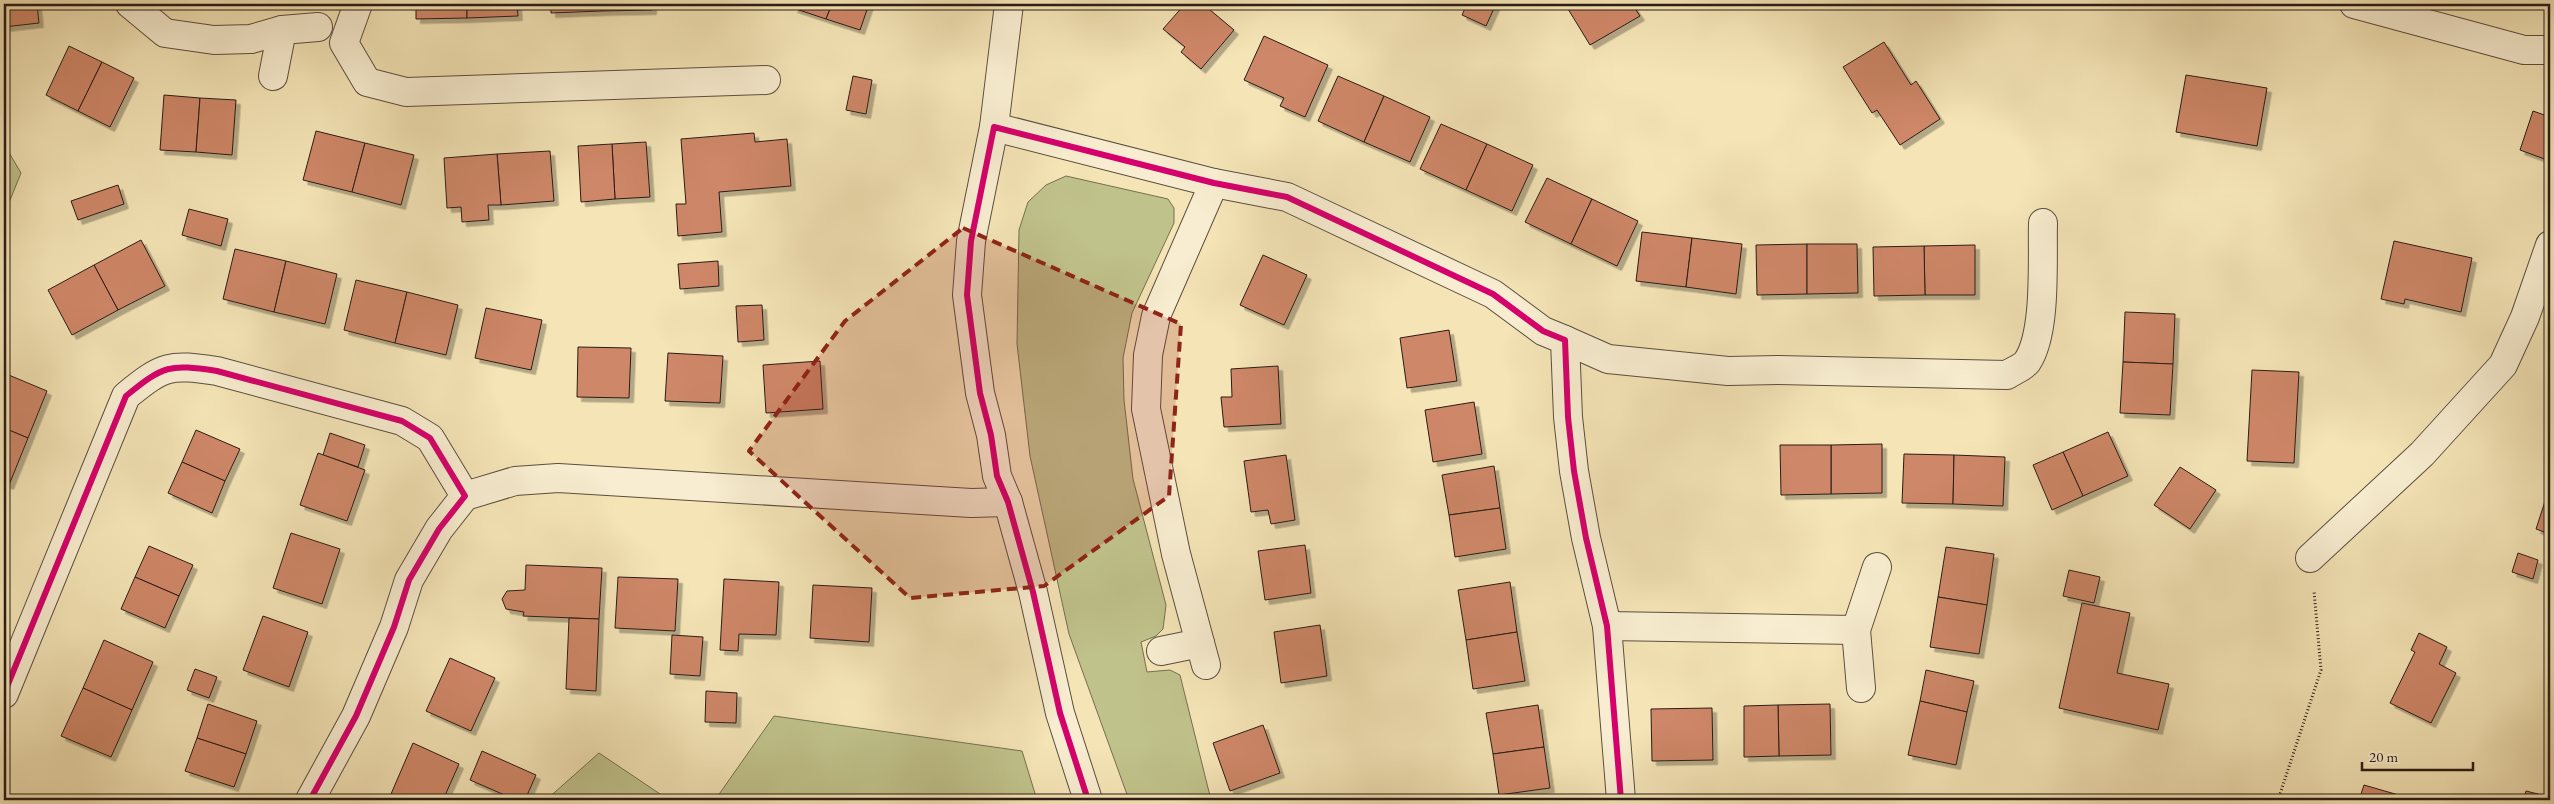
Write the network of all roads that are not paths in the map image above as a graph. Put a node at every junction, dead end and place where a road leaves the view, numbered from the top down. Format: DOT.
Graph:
graph roads {
  1 [pos="130,4"];
  2 [pos="358,4"];
  3 [pos="1009,4"];
  4 [pos="2354,4"];
  5 [pos="318,27"];
  6 [pos="282,30"];
  7 [pos="2550,50"];
  8 [pos="273,76"];
  9 [pos="766,80"];
  10 [pos="994,127"];
  11 [pos="1214,183"];
  12 [pos="2043,223"];
  13 [pos="2550,245"];
  14 [pos="1565,340"];
  15 [pos="465,496"];
  16 [pos="1008,502"];
  17 [pos="2310,558"];
  18 [pos="1877,567"];
  19 [pos="1607,626"];
  20 [pos="1856,630"];
  21 [pos="1161,651"];
  22 [pos="1861,688"];
  23 [pos="4,694"];
  24 [pos="310,800"];
  25 [pos="1088,800"];
  26 [pos="1621,800"];
  1 -- 6 [label="street"];
  2 -- 9 [label="street"];
  3 -- 10 [label="street"];
  4 -- 7 [label="street"];
  5 -- 6 [label="street"];
  6 -- 8 [label="street"];
  10 -- 11 [label="street"];
  10 -- 16 [label="street"];
  11 -- 14 [label="street"];
  11 -- 21 [label="street"];
  12 -- 14 [label="street"];
  13 -- 17 [label="street"];
  14 -- 19 [label="street"];
  15 -- 16 [label="street"];
  15 -- 23 [label="street"];
  15 -- 24 [label="street"];
  16 -- 25 [label="street"];
  18 -- 20 [label="street"];
  19 -- 20 [label="street"];
  19 -- 26 [label="street"];
  20 -- 22 [label="street"];
}
